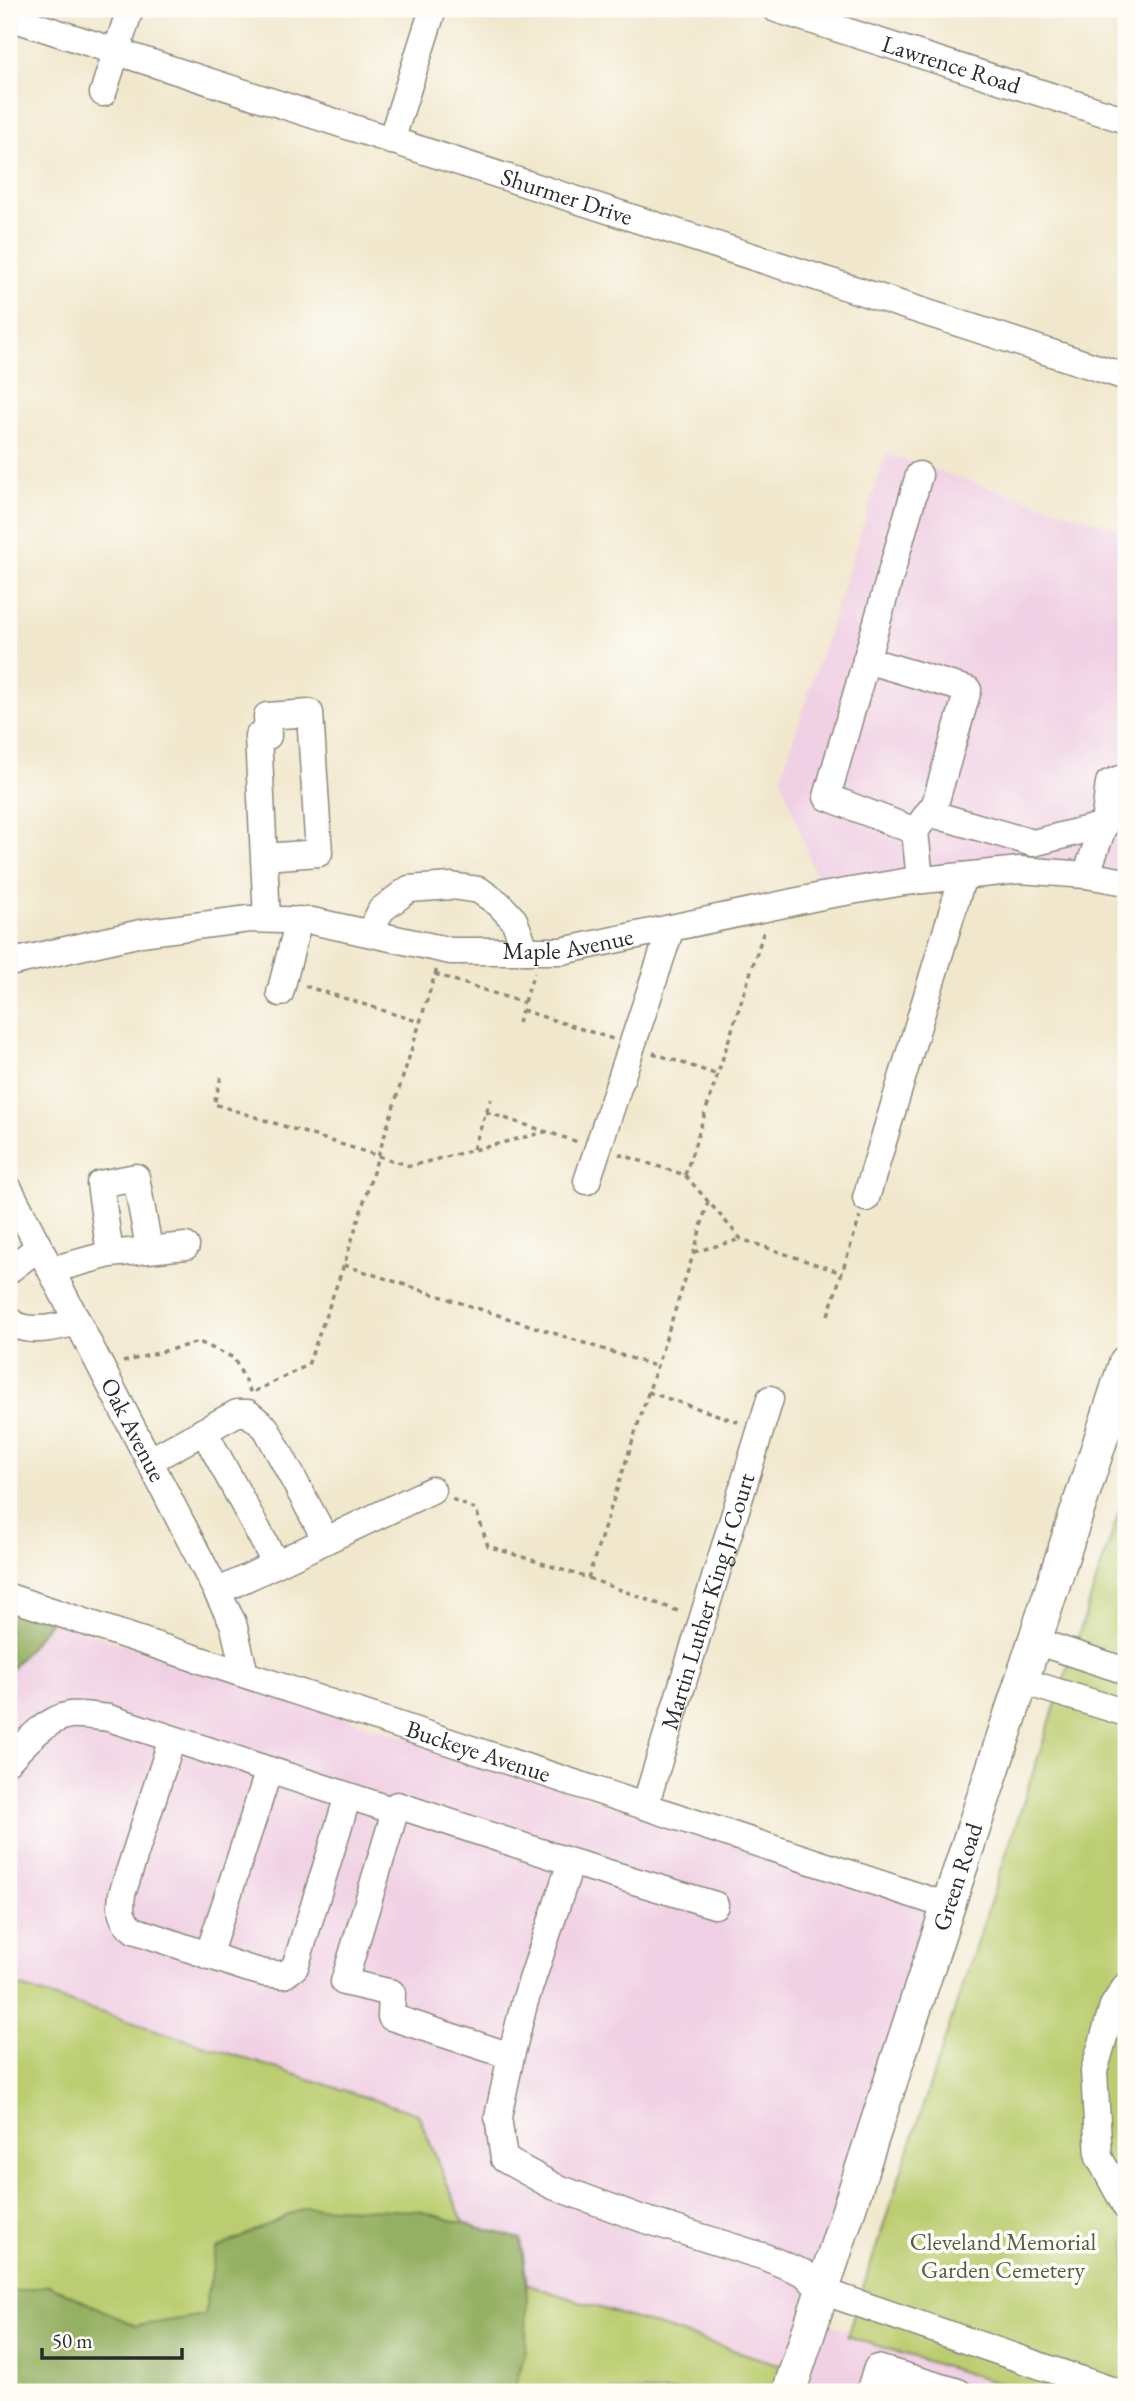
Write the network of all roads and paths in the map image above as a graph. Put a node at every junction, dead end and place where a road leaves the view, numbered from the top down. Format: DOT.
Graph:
graph roads {
  1 [pos="130,9"];
  2 [pos="433,9"];
  3 [pos="776,9"];
  4 [pos="9,17"];
  5 [pos="116,51"];
  6 [pos="103,93"];
  7 [pos="1126,120"];
  8 [pos="391,141"];
  9 [pos="1126,377"];
  10 [pos="919,475"];
  11 [pos="866,660"];
  12 [pos="1126,777"];
  13 [pos="922,822"];
  14 [pos="1104,825"];
  15 [pos="264,857"];
  16 [pos="1086,875"];
  17 [pos="963,876"];
  18 [pos="920,880"];
  19 [pos="1126,883"];
  20 [pos="772,906"];
  21 [pos="267,919"];
  22 [pos="299,920"];
  23 [pos="671,928"];
  24 [pos="370,933"];
  25 [pos="534,951"];
  26 [pos="439,962"];
  27 [pos="9,963"];
  28 [pos="282,986"];
  29 [pos="524,1003"];
  30 [pos="420,1022"];
  31 [pos="518,1023"];
  32 [pos="221,1077"];
  33 [pos="491,1099"];
  34 [pos="547,1132"];
  35 [pos="473,1151"];
  36 [pos="378,1156"];
  37 [pos="587,1181"];
  38 [pos="9,1189"];
  39 [pos="866,1198"];
  40 [pos="708,1201"];
  41 [pos="741,1239"];
  42 [pos="186,1245"];
  43 [pos="39,1247"];
  44 [pos="149,1248"];
  45 [pos="694,1252"];
  46 [pos="110,1254"];
  47 [pos="344,1265"];
  48 [pos="9,1270"];
  49 [pos="51,1270"];
  50 [pos="842,1273"];
  51 [pos="828,1315"];
  52 [pos="9,1320"];
  53 [pos="78,1322"];
  54 [pos="1126,1362"];
  55 [pos="655,1366"];
  56 [pos="101,1368"];
  57 [pos="648,1392"];
  58 [pos="771,1399"];
  59 [pos="761,1430"];
  60 [pos="204,1431"];
  61 [pos="149,1461"];
  62 [pos="432,1490"];
  63 [pos="326,1540"];
  64 [pos="276,1564"];
  65 [pos="587,1578"];
  66 [pos="217,1592"];
  67 [pos="9,1597"];
  68 [pos="702,1620"];
  69 [pos="1035,1641"];
  70 [pos="1126,1671"];
  71 [pos="245,1674"];
  72 [pos="1022,1681"];
  73 [pos="1126,1713"];
  74 [pos="172,1739"];
  75 [pos="9,1760"];
  76 [pos="269,1770"];
  77 [pos="348,1796"];
  78 [pos="645,1806"];
  79 [pos="395,1811"];
  80 [pos="571,1862"];
  81 [pos="715,1905"];
  82 [pos="948,1906"];
  83 [pos="208,1955"];
  84 [pos="1126,1986"];
  85 [pos="511,2056"];
  86 [pos="1126,2207"];
  87 [pos="822,2291"];
  88 [pos="789,2392"];
  89 [pos="869,2392"];
  90 [pos="958,2392"];
  91 [pos="1117,2392"];
  1 -- 5 [label="street"];
  2 -- 8 [label="street"];
  3 -- 7 [label="street, Lawrence Road"];
  4 -- 5 [label="street, Shurmer Drive"];
  5 -- 6 [label="street"];
  5 -- 8 [label="street, Shurmer Drive"];
  8 -- 9 [label="street, Shurmer Drive"];
  10 -- 11 [label="street"];
  11 -- 13 [label="street"];
  11 -- 13 [label="street"];
  12 -- 14 [label="street"];
  13 -- 14 [label="street"];
  13 -- 18 [label="street"];
  14 -- 16 [label="street"];
  15 -- 15 [label="street"];
  15 -- 21 [label="street"];
  16 -- 17 [label="street, Maple Avenue"];
  16 -- 19 [label="street, Maple Avenue"];
  17 -- 18 [label="street, Maple Avenue"];
  17 -- 39 [label="street"];
  18 -- 20 [label="street, Maple Avenue"];
  20 -- 23 [label="street, Maple Avenue"];
  20 -- 40 [label="path"];
  21 -- 22 [label="street, Maple Avenue"];
  21 -- 27 [label="street, Maple Avenue"];
  22 -- 24 [label="street, Maple Avenue"];
  22 -- 28 [label="street"];
  23 -- 25 [label="street, Maple Avenue"];
  23 -- 37 [label="street"];
  24 -- 25 [label="street"];
  24 -- 26 [label="street, Maple Avenue"];
  25 -- 26 [label="street, Maple Avenue"];
  25 -- 29 [label="path"];
  26 -- 29 [label="path"];
  26 -- 30 [label="path"];
  28 -- 30 [label="path"];
  29 -- 31 [label="path"];
  30 -- 36 [label="path"];
  32 -- 36 [label="path"];
  33 -- 35 [label="path"];
  34 -- 35 [label="path"];
  35 -- 36 [label="path"];
  36 -- 47 [label="path"];
  38 -- 43 [label="street, Oak Avenue"];
  39 -- 50 [label="path"];
  40 -- 41 [label="path"];
  40 -- 45 [label="path"];
  41 -- 45 [label="path"];
  41 -- 50 [label="path"];
  42 -- 44 [label="street"];
  43 -- 48 [label="street"];
  43 -- 49 [label="street, Oak Avenue"];
  44 -- 46 [label="street"];
  44 -- 46 [label="street"];
  45 -- 55 [label="path"];
  46 -- 49 [label="street"];
  47 -- 55 [label="path"];
  47 -- 56 [label="path"];
  49 -- 53 [label="street, Oak Avenue"];
  50 -- 51 [label="path"];
  52 -- 53 [label="street"];
  53 -- 56 [label="street, Oak Avenue"];
  54 -- 69 [label="main road, Green Road"];
  55 -- 57 [label="path"];
  56 -- 61 [label="street, Oak Avenue"];
  57 -- 59 [label="path"];
  57 -- 65 [label="path"];
  58 -- 59 [label="street, Martin Luther King Jr Court"];
  59 -- 68 [label="street, Martin Luther King Jr Court"];
  60 -- 61 [label="street"];
  60 -- 63 [label="street"];
  60 -- 64 [label="street"];
  61 -- 66 [label="street, Oak Avenue"];
  62 -- 63 [label="street"];
  62 -- 65 [label="path"];
  63 -- 64 [label="street"];
  64 -- 66 [label="street"];
  65 -- 68 [label="path"];
  66 -- 71 [label="street, Oak Avenue"];
  67 -- 71 [label="street, Buckeye Avenue"];
  68 -- 78 [label="street, Martin Luther King Jr Court"];
  69 -- 70 [label="street"];
  69 -- 72 [label="main road, Green Road"];
  71 -- 78 [label="street, Buckeye Avenue"];
  72 -- 73 [label="street"];
  72 -- 82 [label="main road, Green Road"];
  74 -- 75 [label="street"];
  74 -- 76 [label="street"];
  74 -- 83 [label="street"];
  76 -- 77 [label="street"];
  76 -- 83 [label="street"];
  77 -- 79 [label="street"];
  77 -- 83 [label="street"];
  78 -- 82 [label="street, Buckeye Avenue"];
  79 -- 80 [label="street"];
  79 -- 85 [label="street"];
  80 -- 81 [label="street"];
  80 -- 85 [label="street"];
  82 -- 87 [label="main road, Green Road"];
  84 -- 86 [label="street"];
  85 -- 87 [label="street"];
  87 -- 88 [label="main road, Green Road"];
  87 -- 91 [label="street"];
  89 -- 90 [label="street"];
}
